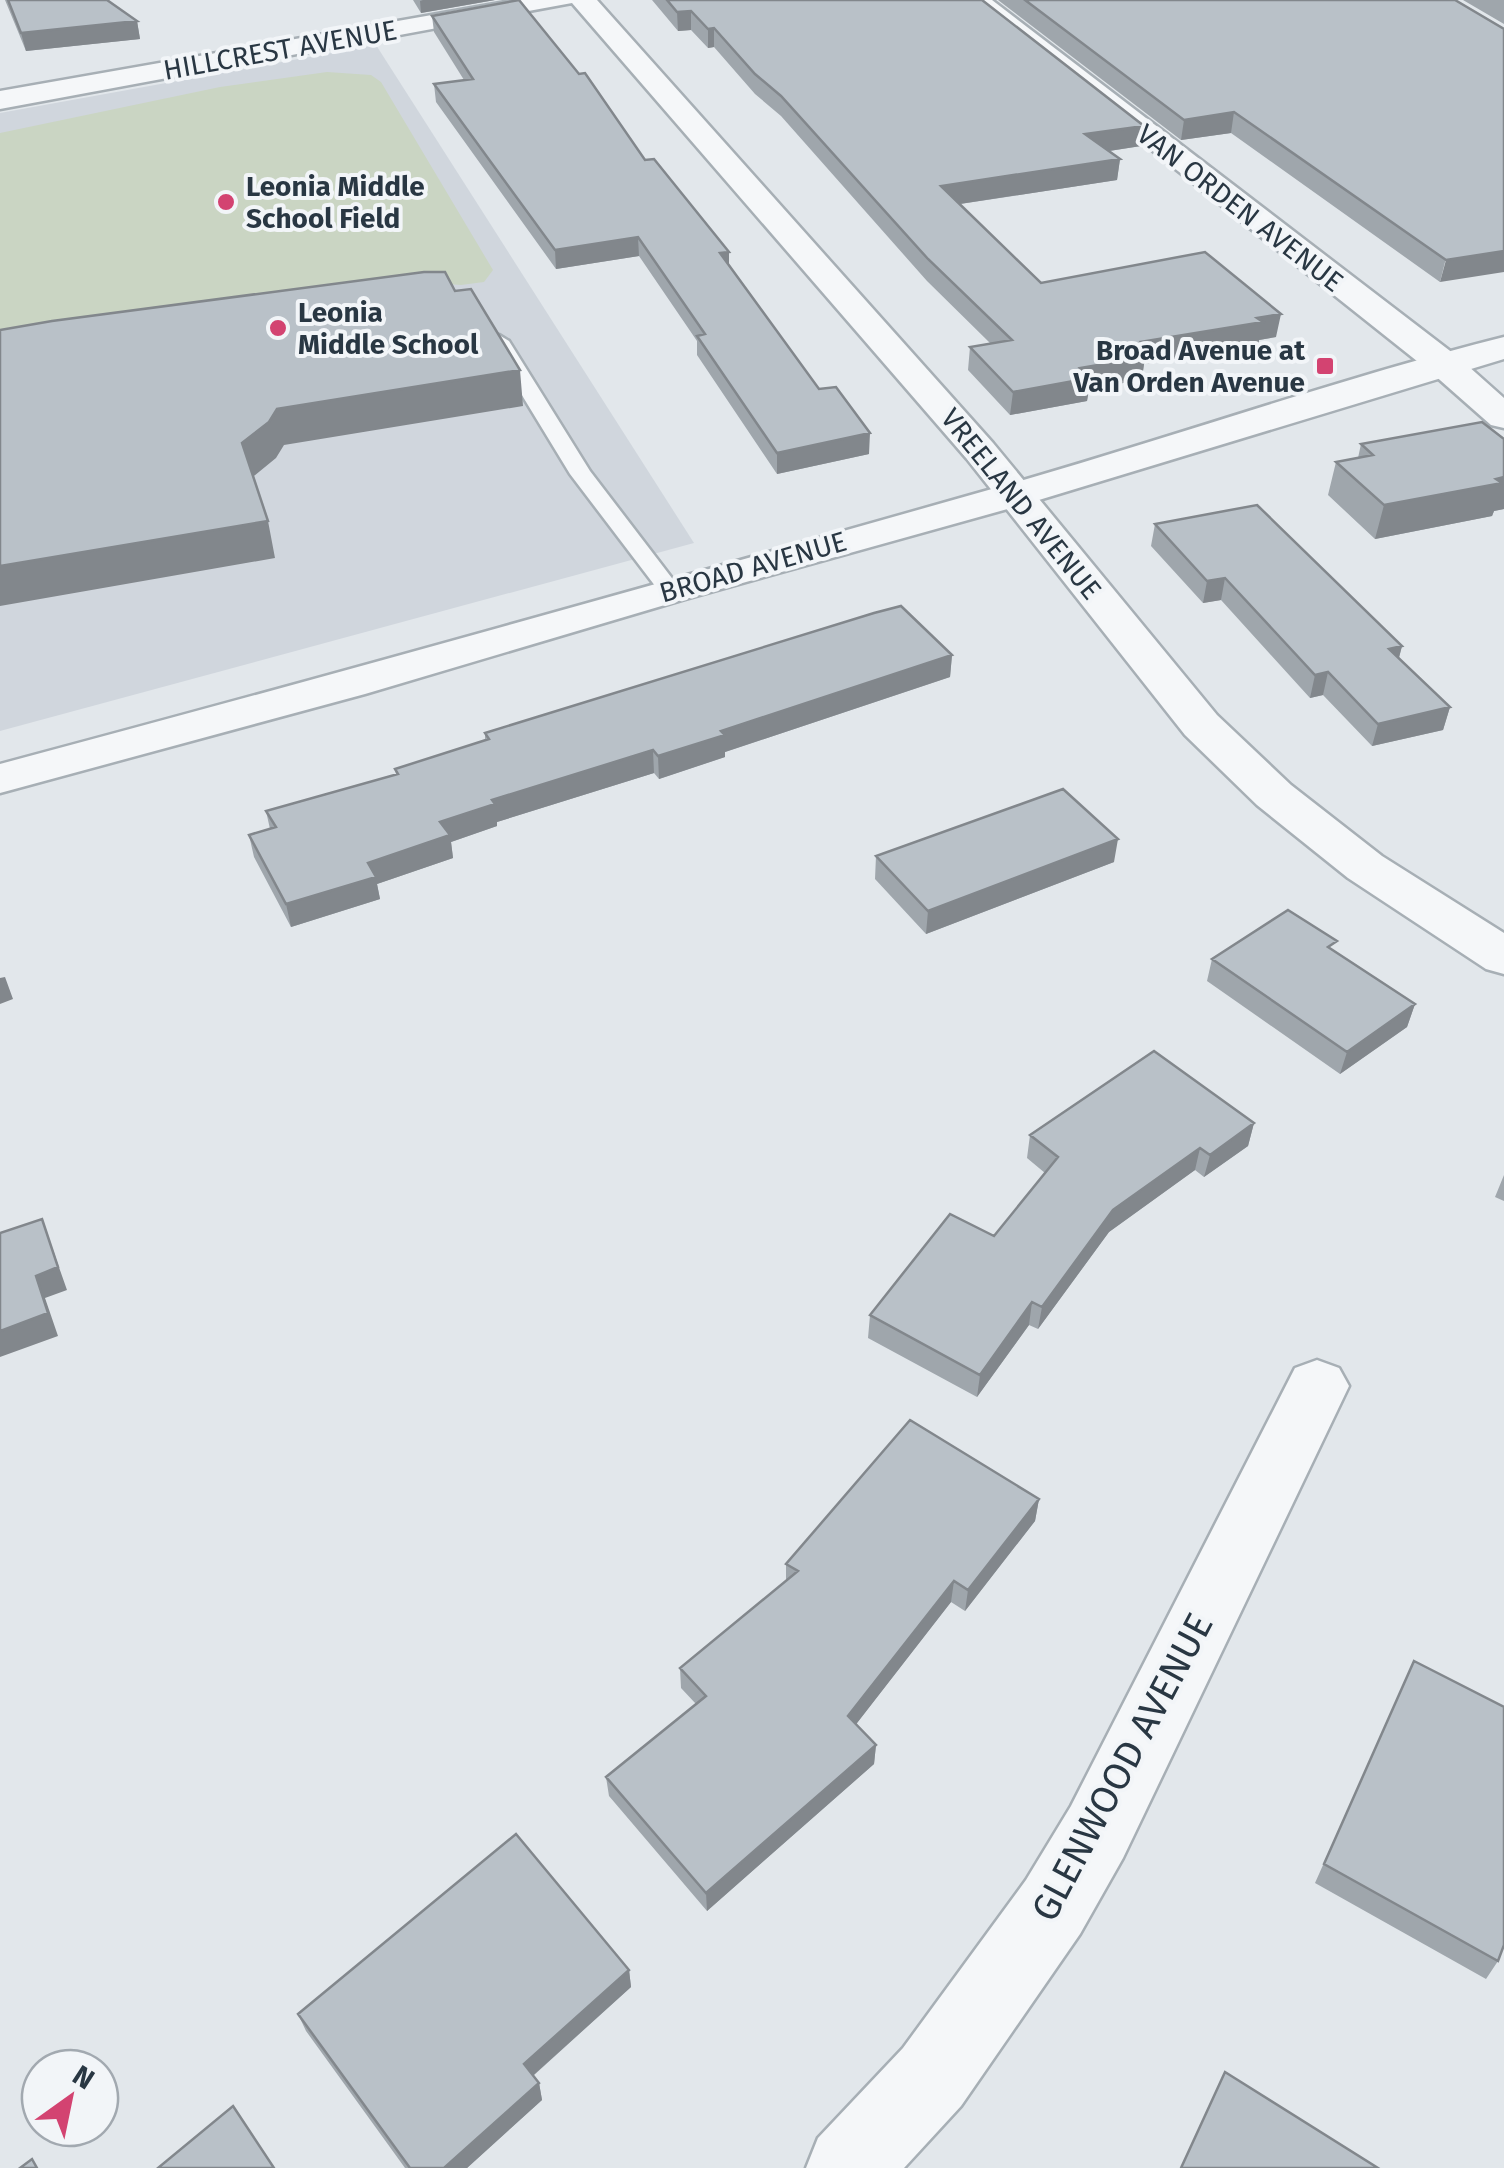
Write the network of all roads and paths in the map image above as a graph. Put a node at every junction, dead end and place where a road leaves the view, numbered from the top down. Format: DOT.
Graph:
graph roads {
  1 [pos="561,0"];
  2 [pos="583,0"];
  3 [pos="976,0"];
  4 [pos="0,100"];
  5 [pos="484,316"];
  6 [pos="1504,348"];
  7 [pos="1445,366"];
  8 [pos="1504,416"];
  9 [pos="1015,495"];
  10 [pos="670,590"];
  11 [pos="0,779"];
  12 [pos="1504,957"];
  13 [pos="1317,1386"];
  14 [pos="848,2168"];
  1 -- 4 [label="street, HILLCREST AVENUE"];
  2 -- 9 [label="street, VREELAND AVENUE"];
  3 -- 7 [label="street, VAN ORDEN AVENUE"];
  5 -- 10 [label="lane"];
  6 -- 7 [label="street, BROAD AVENUE"];
  7 -- 8 [label="street, VAN ORDEN AVENUE"];
  7 -- 9 [label="street, BROAD AVENUE"];
  9 -- 10 [label="street, BROAD AVENUE"];
  9 -- 12 [label="street, VREELAND AVENUE"];
  10 -- 11 [label="street, BROAD AVENUE"];
  13 -- 14 [label="street, GLENWOOD AVENUE"];
}
